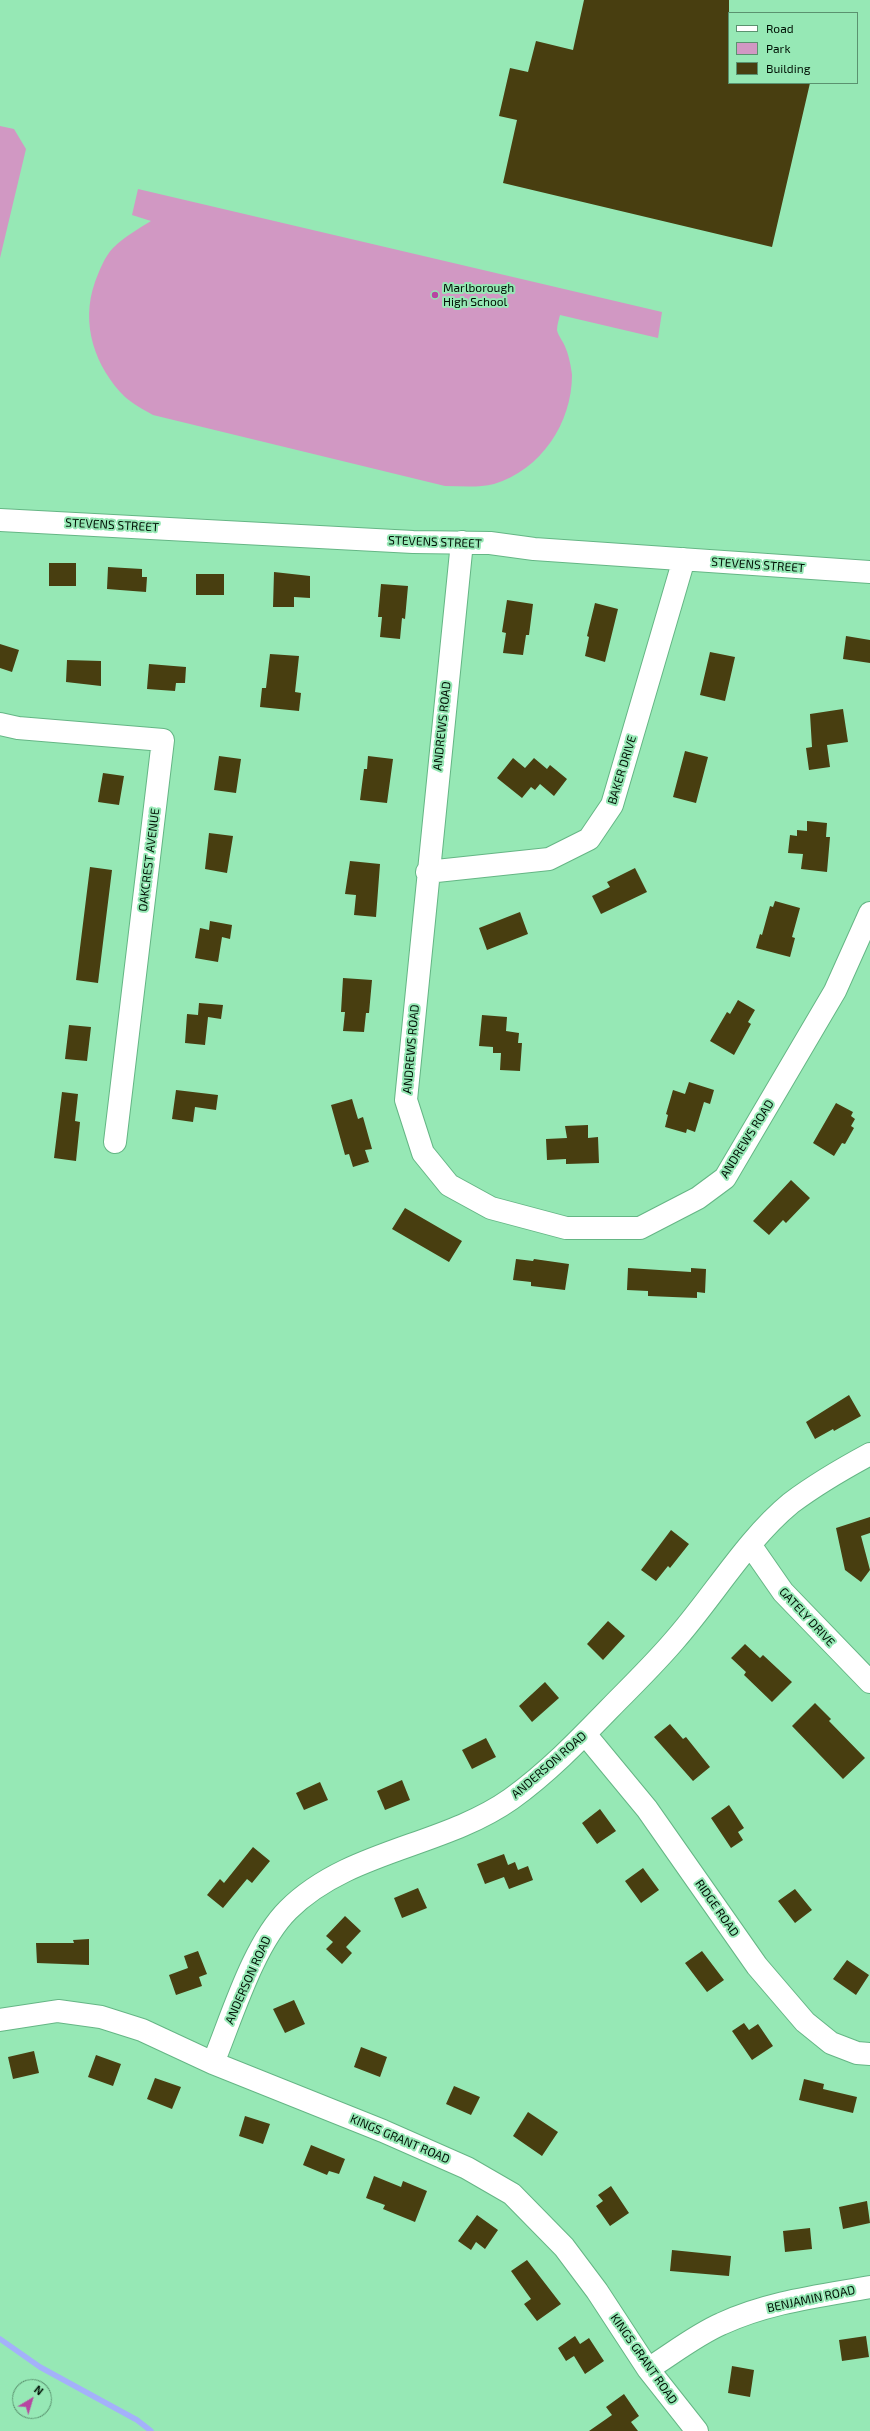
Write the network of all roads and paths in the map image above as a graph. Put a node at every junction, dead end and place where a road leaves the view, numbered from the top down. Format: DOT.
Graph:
graph roads {
  1 [pos="0,520"];
  2 [pos="462,542"];
  3 [pos="684,559"];
  4 [pos="870,572"];
  5 [pos="0,724"];
  6 [pos="428,872"];
  7 [pos="870,913"];
  8 [pos="115,1142"];
  9 [pos="870,1454"];
  10 [pos="751,1546"];
  11 [pos="870,1682"];
  12 [pos="585,1734"];
  13 [pos="0,2020"];
  14 [pos="870,2054"];
  15 [pos="213,2063"];
  16 [pos="870,2287"];
  17 [pos="648,2369"];
  18 [pos="697,2431"];
  1 -- 2 [label="street, STEVENS STREET"];
  2 -- 3 [label="street, STEVENS STREET"];
  2 -- 6 [label="street, ANDREWS ROAD"];
  3 -- 4 [label="street, STEVENS STREET"];
  3 -- 6 [label="street, BAKER DRIVE"];
  5 -- 8 [label="street, OAKCREST AVENUE"];
  6 -- 7 [label="street, ANDREWS ROAD"];
  9 -- 10 [label="street, ANDERSON ROAD"];
  10 -- 11 [label="street, GATELY DRIVE"];
  10 -- 12 [label="street, ANDERSON ROAD"];
  12 -- 14 [label="street, RIDGE ROAD"];
  12 -- 15 [label="street, ANDERSON ROAD"];
  13 -- 15 [label="street, KINGS GRANT ROAD"];
  15 -- 17 [label="street, KINGS GRANT ROAD"];
  16 -- 17 [label="street, BENJAMIN ROAD"];
  17 -- 18 [label="street, KINGS GRANT ROAD"];
}
